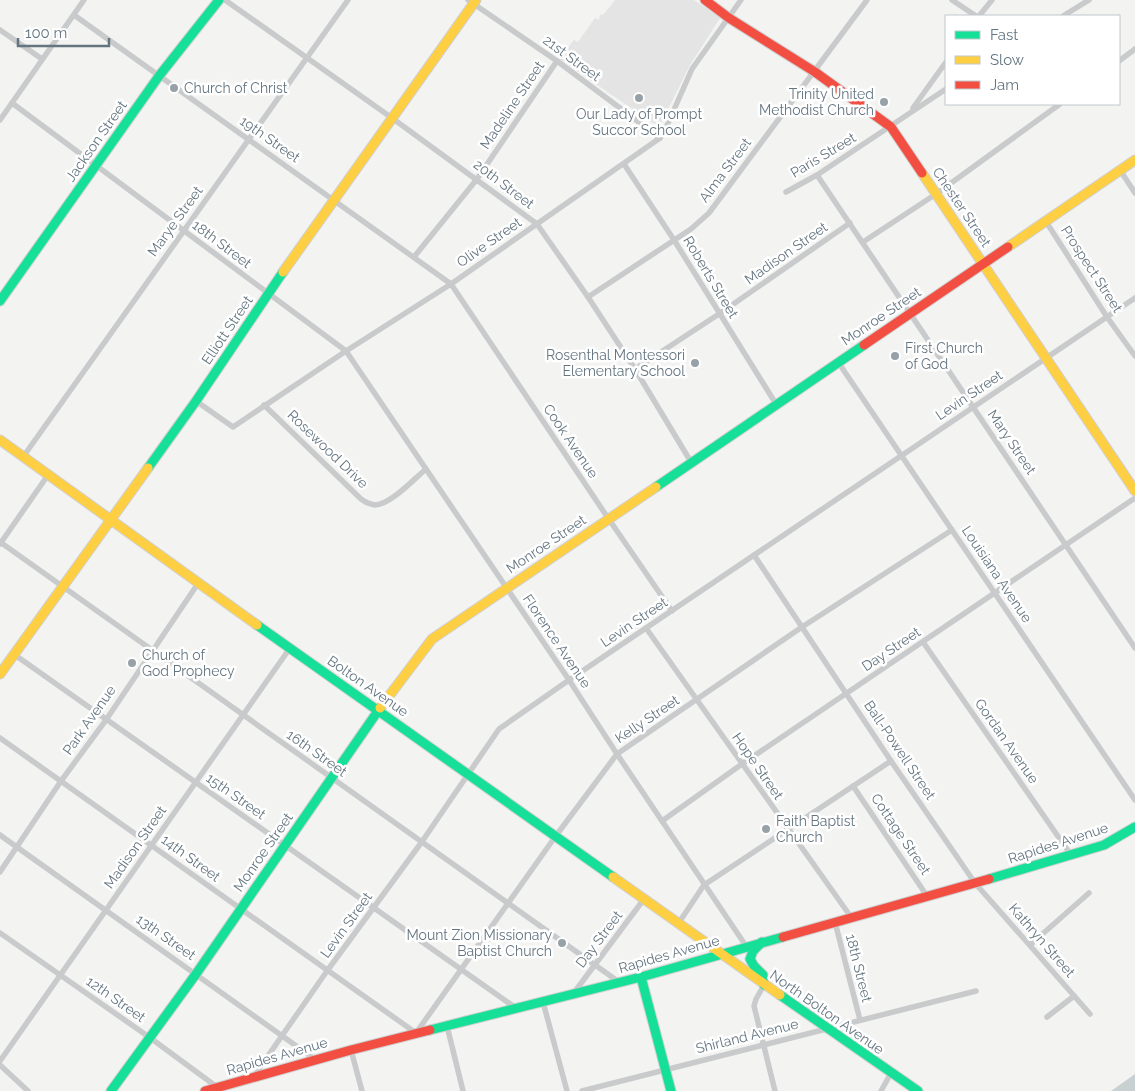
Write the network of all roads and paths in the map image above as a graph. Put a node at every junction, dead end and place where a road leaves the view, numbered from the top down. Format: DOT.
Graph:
graph roads {
  1 [pos="84,0"];
  2 [pos="218,0"];
  3 [pos="225,0"];
  4 [pos="348,0"];
  5 [pos="705,0"];
  6 [pos="741,0"];
  7 [pos="867,0"];
  8 [pos="952,0"];
  9 [pos="992,0"];
  10 [pos="1089,0"];
  11 [pos="472,1"];
  12 [pos="74,14"];
  13 [pos="975,15"];
  14 [pos="978,15"];
  15 [pos="1065,15"];
  16 [pos="729,18"];
  17 [pos="0,30"];
  18 [pos="1135,49"];
  19 [pos="307,58"];
  20 [pos="42,60"];
  21 [pos="556,60"];
  22 [pos="1120,60"];
  23 [pos="945,63"];
  24 [pos="815,72"];
  25 [pos="159,76"];
  26 [pos="945,90"];
  27 [pos="12,103"];
  28 [pos="1059,105"];
  29 [pos="910,112"];
  30 [pos="392,118"];
  31 [pos="0,120"];
  32 [pos="892,127"];
  33 [pos="660,138"];
  34 [pos="250,140"];
  35 [pos="1135,160"];
  36 [pos="624,164"];
  37 [pos="96,165"];
  38 [pos="1120,170"];
  39 [pos="817,175"];
  40 [pos="477,179"];
  41 [pos="786,192"];
  42 [pos="1135,193"];
  43 [pos="936,194"];
  44 [pos="334,200"];
  45 [pos="1045,220"];
  46 [pos="850,223"];
  47 [pos="537,224"];
  48 [pos="184,230"];
  49 [pos="674,240"];
  50 [pos="863,242"];
  51 [pos="414,257"];
  52 [pos="983,263"];
  53 [pos="451,284"];
  54 [pos="268,293"];
  55 [pos="588,297"];
  56 [pos="1135,298"];
  57 [pos="0,301"];
  58 [pos="910,313"];
  59 [pos="719,314"];
  60 [pos="1107,317"];
  61 [pos="346,351"];
  62 [pos="1135,356"];
  63 [pos="1046,358"];
  64 [pos="838,362"];
  65 [pos="635,369"];
  66 [pos="196,401"];
  67 [pos="776,404"];
  68 [pos="264,405"];
  69 [pos="974,407"];
  70 [pos="0,440"];
  71 [pos="902,456"];
  72 [pos="23,457"];
  73 [pos="691,462"];
  74 [pos="426,468"];
  75 [pos="48,475"];
  76 [pos="1135,491"];
  77 [pos="1135,498"];
  78 [pos="608,518"];
  79 [pos="111,520"];
  80 [pos="952,530"];
  81 [pos="0,543"];
  82 [pos="1067,545"];
  83 [pos="754,556"];
  84 [pos="199,582"];
  85 [pos="63,587"];
  86 [pos="506,588"];
  87 [pos="995,593"];
  88 [pos="672,611"];
  89 [pos="802,627"];
  90 [pos="646,628"];
  91 [pos="923,642"];
  92 [pos="290,648"];
  93 [pos="1135,648"];
  94 [pos="152,650"];
  95 [pos="15,655"];
  96 [pos="1,672"];
  97 [pos="569,680"];
  98 [pos="847,693"];
  99 [pos="698,700"];
  100 [pos="378,710"];
  101 [pos="242,714"];
  102 [pos="106,720"];
  103 [pos="0,738"];
  104 [pos="617,754"];
  105 [pos="891,761"];
  106 [pos="742,764"];
  107 [pos="468,776"];
  108 [pos="331,778"];
  109 [pos="61,781"];
  110 [pos="195,783"];
  111 [pos="853,786"];
  112 [pos="1135,800"];
  113 [pos="662,821"];
  114 [pos="1135,827"];
  115 [pos="788,829"];
  116 [pos="0,835"];
  117 [pos="555,837"];
  118 [pos="422,843"];
  119 [pos="152,846"];
  120 [pos="284,846"];
  121 [pos="17,847"];
  122 [pos="1070,855"];
  123 [pos="0,872"];
  124 [pos="975,882"];
  125 [pos="704,885"];
  126 [pos="1089,893"];
  127 [pos="927,896"];
  128 [pos="644,899"];
  129 [pos="508,904"];
  130 [pos="373,908"];
  131 [pos="240,909"];
  132 [pos="106,910"];
  133 [pos="851,917"];
  134 [pos="835,922"];
  135 [pos="678,924"];
  136 [pos="0,933"];
  137 [pos="762,942"];
  138 [pos="746,946"];
  139 [pos="1030,946"];
  140 [pos="722,953"];
  141 [pos="595,966"];
  142 [pos="461,970"];
  143 [pos="327,971"];
  144 [pos="60,974"];
  145 [pos="196,974"];
  146 [pos="641,977"];
  147 [pos="619,982"];
  148 [pos="764,985"];
  149 [pos="976,991"];
  150 [pos="573,994"];
  151 [pos="1074,996"];
  152 [pos="543,1002"];
  153 [pos="516,1008"];
  154 [pos="1090,1014"];
  155 [pos="1047,1017"];
  156 [pos="860,1020"];
  157 [pos="447,1026"];
  158 [pos="827,1029"];
  159 [pos="416,1033"];
  160 [pos="282,1036"];
  161 [pos="149,1037"];
  162 [pos="763,1045"];
  163 [pos="351,1050"];
  164 [pos="316,1060"];
  165 [pos="0,1063"];
  166 [pos="665,1070"];
  167 [pos="891,1072"];
  168 [pos="254,1076"];
  169 [pos="217,1087"];
  170 [pos="111,1090"];
  171 [pos="28,1091"];
  172 [pos="205,1091"];
  173 [pos="362,1091"];
  174 [pos="464,1091"];
  175 [pos="567,1091"];
  176 [pos="582,1091"];
  177 [pos="671,1091"];
  178 [pos="775,1091"];
  179 [pos="881,1091"];
  180 [pos="918,1091"];
  1 -- 12 [label="street"];
  2 -- 25 [label="main road, Jackson Street"];
  3 -- 19 [label="street, 20th Street"];
  4 -- 19 [label="street, Marye Street"];
  5 -- 16 [label="main road, Chester Street"];
  6 -- 16 [label="street, Olive Street"];
  7 -- 24 [label="street, Alma Street"];
  8 -- 13 [label="street"];
  9 -- 14 [label="street"];
  10 -- 15 [label="street"];
  11 -- 21 [label="street, 21st Street"];
  11 -- 30 [label="main road, Elliott Street"];
  12 -- 20 [label="street"];
  12 -- 25 [label="street, 19th Street"];
  16 -- 24 [label="main road, Chester Street"];
  16 -- 33 [label="street, Olive Street"];
  17 -- 20 [label="street"];
  18 -- 22 [label="street"];
  19 -- 30 [label="street, 20th Street"];
  19 -- 34 [label="street, Marye Street"];
  20 -- 27 [label="street"];
  21 -- 33 [label="street, 21st Street"];
  21 -- 40 [label="street, Madeline Street"];
  23 -- 29 [label="street"];
  24 -- 32 [label="main road, Chester Street"];
  24 -- 49 [label="street, Alma Street"];
  25 -- 34 [label="street, 19th Street"];
  25 -- 37 [label="main road, Jackson Street"];
  26 -- 29 [label="street, Paris Street"];
  27 -- 31 [label="street"];
  27 -- 37 [label="street, 18th Street"];
  28 -- 43 [label="street"];
  29 -- 32 [label="street, Paris Street"];
  30 -- 40 [label="street, 20th Street"];
  30 -- 44 [label="main road, Elliott Street"];
  32 -- 39 [label="street, Paris Street"];
  32 -- 43 [label="main road, Chester Street"];
  33 -- 36 [label="street, Olive Street"];
  34 -- 44 [label="street, 19th Street"];
  34 -- 48 [label="street, Marye Street"];
  35 -- 38 [label="main road, Monroe Street"];
  36 -- 47 [label="street, Olive Street"];
  36 -- 49 [label="street, Roberts Street"];
  37 -- 48 [label="street, 18th Street"];
  37 -- 57 [label="main road, Jackson Street"];
  38 -- 42 [label="street"];
  38 -- 45 [label="main road, Monroe Street"];
  39 -- 41 [label="street, Paris Street"];
  39 -- 46 [label="street, Mary Street"];
  40 -- 47 [label="street, 20th Street"];
  40 -- 51 [label="street, Madeline Street"];
  43 -- 50 [label="street"];
  43 -- 52 [label="main road, Chester Street"];
  44 -- 51 [label="street, 19th Street"];
  44 -- 54 [label="main road, Elliott Street"];
  45 -- 52 [label="main road, Monroe Street"];
  45 -- 60 [label="street, Prospect Street"];
  46 -- 50 [label="street, Mary Street"];
  46 -- 59 [label="street, Madison Street"];
  47 -- 53 [label="street, Olive Street"];
  47 -- 55 [label="street, 20th Street"];
  48 -- 54 [label="street, 18th Street"];
  48 -- 72 [label="street, Marye Street"];
  49 -- 55 [label="street, Alma Street"];
  49 -- 59 [label="street, Roberts Street"];
  50 -- 58 [label="street, Mary Street"];
  51 -- 53 [label="street, 19th Street"];
  52 -- 58 [label="main road, Monroe Street"];
  52 -- 63 [label="main road, Chester Street"];
  53 -- 61 [label="street, Olive Street"];
  53 -- 78 [label="street, Cook Avenue"];
  54 -- 61 [label="street, 18th Street"];
  54 -- 66 [label="main road, Elliott Street"];
  55 -- 65 [label="street, 20th Street"];
  56 -- 60 [label="street, Levin Street"];
  58 -- 64 [label="main road, Monroe Street"];
  58 -- 69 [label="street, Mary Street"];
  59 -- 65 [label="street, Madison Street"];
  59 -- 67 [label="street, Roberts Street"];
  60 -- 62 [label="street, Prospect Street"];
  60 -- 63 [label="street, Levin Street"];
  61 -- 68 [label="street, Olive Street"];
  61 -- 74 [label="street, Florence Avenue"];
  63 -- 69 [label="street, Levin Street"];
  63 -- 76 [label="main road, Chester Street"];
  64 -- 67 [label="main road, Monroe Street"];
  64 -- 71 [label="street, Louisiana Avenue"];
  65 -- 73 [label="street, 20th Street"];
  66 -- 68 [label="street, Olive Street"];
  66 -- 79 [label="main road, Elliott Street"];
  67 -- 73 [label="main road, Monroe Street"];
  68 -- 74 [label="street, Rosewood Drive"];
  69 -- 71 [label="street, Levin Street"];
  69 -- 82 [label="street, Mary Street"];
  70 -- 72 [label="main road, Bolton Avenue"];
  71 -- 80 [label="street, Louisiana Avenue"];
  71 -- 83 [label="street, Levin Street"];
  72 -- 75 [label="main road, Bolton Avenue"];
  73 -- 78 [label="main road, Monroe Street"];
  74 -- 86 [label="street, Florence Avenue"];
  75 -- 79 [label="main road, Bolton Avenue"];
  75 -- 81 [label="street"];
  77 -- 82 [label="street, Day Street"];
  78 -- 86 [label="main road, Monroe Street"];
  78 -- 88 [label="street, Cook Avenue"];
  79 -- 84 [label="main road, Bolton Avenue"];
  79 -- 85 [label="main road, Elliott Street"];
  80 -- 87 [label="street, Louisiana Avenue"];
  80 -- 89 [label="street, Kelly Street"];
  81 -- 85 [label="street, 16th Street"];
  82 -- 87 [label="street, Day Street"];
  82 -- 93 [label="street, Mary Street"];
  83 -- 88 [label="street, Levin Street"];
  83 -- 89 [label="street, Ball-Powell Street"];
  84 -- 92 [label="main road, Bolton Avenue"];
  84 -- 94 [label="street, Park Avenue"];
  85 -- 94 [label="street, 16th Street"];
  85 -- 95 [label="main road, Elliott Street"];
  86 -- 97 [label="street, Florence Avenue"];
  86 -- 100 [label="main road, Monroe Street"];
  87 -- 91 [label="street, Day Street"];
  87 -- 112 [label="street, Louisiana Avenue"];
  88 -- 90 [label="street, Levin Street"];
  89 -- 98 [label="street, Ball-Powell Street"];
  89 -- 99 [label="street, Kelly Street"];
  90 -- 97 [label="street, Levin Street"];
  90 -- 99 [label="street, Hope Street"];
  91 -- 98 [label="street, Day Street"];
  91 -- 122 [label="street, Gordan Avenue"];
  92 -- 100 [label="main road, Bolton Avenue"];
  92 -- 101 [label="street, Madison Street"];
  94 -- 101 [label="street, 16th Street"];
  94 -- 102 [label="street, Park Avenue"];
  95 -- 96 [label="main road, Elliott Street"];
  95 -- 102 [label="street, 15th Street"];
  97 -- 104 [label="street, Florence Avenue"];
  97 -- 107 [label="street, Levin Street"];
  98 -- 105 [label="street, Ball-Powell Street"];
  98 -- 106 [label="street, Day Street"];
  99 -- 104 [label="street, Kelly Street"];
  99 -- 106 [label="street, Hope Street"];
  100 -- 107 [label="main road, Bolton Avenue"];
  100 -- 108 [label="main road, Monroe Street"];
  101 -- 108 [label="street, 16th Street"];
  101 -- 110 [label="street, Madison Street"];
  102 -- 109 [label="street, Park Avenue"];
  102 -- 110 [label="street, 15th Street"];
  103 -- 109 [label="street, 14th Street"];
  104 -- 113 [label="street, Florence Avenue"];
  104 -- 117 [label="street, Kelly Street"];
  105 -- 111 [label="street"];
  105 -- 124 [label="street, Ball-Powell Street"];
  106 -- 113 [label="street, Day Street"];
  106 -- 115 [label="street, Hope Street"];
  107 -- 117 [label="main road, Bolton Avenue"];
  107 -- 118 [label="street, Levin Street"];
  108 -- 118 [label="street, 16th Street"];
  108 -- 120 [label="main road, Monroe Street"];
  109 -- 119 [label="street, 14th Street"];
  109 -- 121 [label="street, Park Avenue"];
  110 -- 119 [label="street, Madison Street"];
  110 -- 120 [label="street, 15th Street"];
  111 -- 115 [label="street"];
  111 -- 127 [label="street, Cottage Street"];
  113 -- 125 [label="street, Florence Avenue"];
  114 -- 122 [label="main road, Rapides Avenue"];
  115 -- 125 [label="street"];
  115 -- 133 [label="street, Hope Street"];
  116 -- 121 [label="street, 13th Street"];
  117 -- 128 [label="main road, Bolton Avenue"];
  117 -- 129 [label="street, Kelly Street"];
  118 -- 129 [label="street, 16th Street"];
  118 -- 130 [label="street, Levin Street"];
  119 -- 131 [label="street, 14th Street"];
  119 -- 132 [label="street, Madison Street"];
  120 -- 130 [label="street, 15th Street"];
  120 -- 131 [label="main road, Monroe Street"];
  121 -- 123 [label="street, Park Avenue"];
  121 -- 132 [label="street, 13th Street"];
  122 -- 124 [label="main road, Rapides Avenue"];
  124 -- 127 [label="main road, Rapides Avenue"];
  124 -- 139 [label="street, Kathryn Street"];
  125 -- 135 [label="street"];
  125 -- 138 [label="street, Florence Avenue"];
  126 -- 139 [label="street"];
  127 -- 133 [label="main road, Rapides Avenue"];
  128 -- 135 [label="main road, Bolton Avenue"];
  128 -- 141 [label="street, Day Street"];
  129 -- 141 [label="street, 16th Street"];
  129 -- 142 [label="street, Kelly Street"];
  130 -- 142 [label="street, 15th Street"];
  130 -- 143 [label="street, Levin Street"];
  131 -- 143 [label="street, 14th Street"];
  131 -- 145 [label="main road, Monroe Street"];
  132 -- 144 [label="street, Madison Street"];
  132 -- 145 [label="street, 13th Street"];
  133 -- 134 [label="main road, Rapides Avenue"];
  134 -- 137 [label="main road, Rapides Avenue"];
  134 -- 156 [label="street, 18th Street"];
  135 -- 140 [label="main road, Bolton Avenue"];
  136 -- 144 [label="street, 12th Street"];
  137 -- 138 [label="main road, Rapides Avenue"];
  137 -- 148 [label="main road"];
  138 -- 140 [label="main road, Rapides Avenue"];
  139 -- 151 [label="street, Kathryn Street"];
  140 -- 146 [label="main road, Rapides Avenue"];
  140 -- 148 [label="main road, North Bolton Avenue"];
  141 -- 147 [label="street, 16th Street"];
  141 -- 150 [label="street, Day Street"];
  142 -- 153 [label="street, 15th Street"];
  142 -- 159 [label="street, Kelly Street"];
  143 -- 159 [label="street, 14th Street"];
  143 -- 160 [label="street, Levin Street"];
  144 -- 161 [label="street, 12th Street"];
  144 -- 165 [label="street, Madison Street"];
  145 -- 160 [label="street, 13th Street"];
  145 -- 161 [label="main road, Monroe Street"];
  146 -- 147 [label="main road, Rapides Avenue"];
  146 -- 166 [label="main road"];
  147 -- 150 [label="main road, Rapides Avenue"];
  148 -- 158 [label="main road, North Bolton Avenue"];
  148 -- 162 [label="street"];
  149 -- 156 [label="street, Shirland Avenue"];
  150 -- 152 [label="main road, Rapides Avenue"];
  151 -- 154 [label="street, Kathryn Street"];
  151 -- 155 [label="street"];
  152 -- 153 [label="main road, Rapides Avenue"];
  152 -- 175 [label="street"];
  153 -- 157 [label="main road, Rapides Avenue"];
  156 -- 158 [label="street, Shirland Avenue"];
  157 -- 159 [label="main road, Rapides Avenue"];
  157 -- 174 [label="street"];
  158 -- 162 [label="street, Shirland Avenue"];
  158 -- 167 [label="main road, North Bolton Avenue"];
  159 -- 163 [label="main road, Rapides Avenue"];
  160 -- 164 [label="street, 13th Street"];
  160 -- 168 [label="street, Levin Street"];
  161 -- 169 [label="street, 12th Street"];
  161 -- 170 [label="main road, Monroe Street"];
  162 -- 166 [label="street, Shirland Avenue"];
  162 -- 178 [label="street"];
  163 -- 164 [label="main road, Rapides Avenue"];
  163 -- 173 [label="street"];
  164 -- 168 [label="main road, Rapides Avenue"];
  165 -- 171 [label="street"];
  166 -- 176 [label="street, Shirland Avenue"];
  166 -- 177 [label="main road"];
  167 -- 179 [label="street"];
  167 -- 180 [label="main road, North Bolton Avenue"];
  168 -- 169 [label="main road, Rapides Avenue"];
  169 -- 172 [label="main road, Rapides Avenue"];
}
